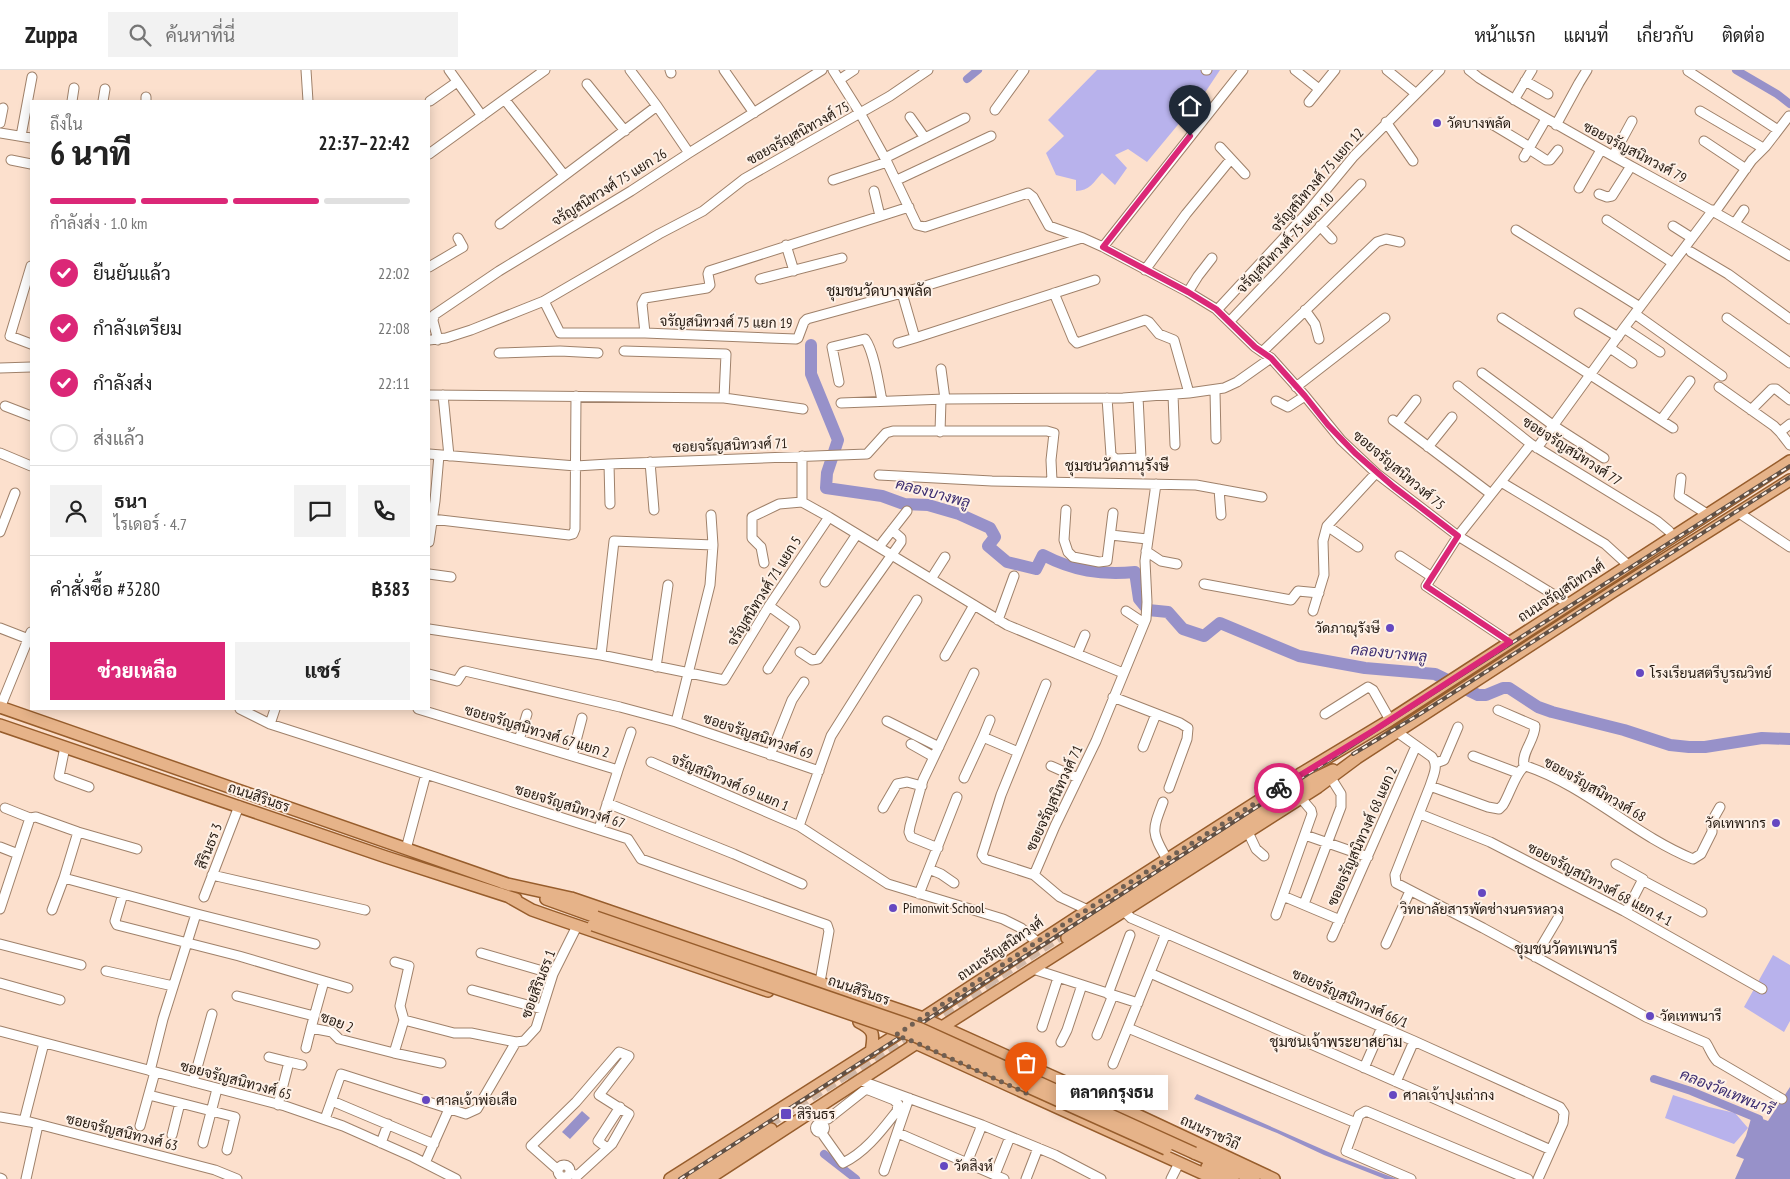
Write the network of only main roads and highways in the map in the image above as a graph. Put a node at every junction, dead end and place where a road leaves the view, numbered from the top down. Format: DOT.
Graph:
graph roads {
  1 [pos="1790,461"];
  2 [pos="1790,480"];
  3 [pos="0,708"];
  4 [pos="0,725"];
  5 [pos="1349,746"];
  6 [pos="1357,758"];
  7 [pos="503,883"];
  8 [pos="509,897"];
  9 [pos="595,921"];
  10 [pos="1001,966"];
  11 [pos="801,975"];
  12 [pos="1018,978"];
  13 [pos="788,998"];
  14 [pos="924,1018"];
  15 [pos="859,1022"];
  16 [pos="943,1026"];
  17 [pos="896,1035"];
  18 [pos="917,1043"];
  19 [pos="871,1052"];
  20 [pos="785,1106"];
  21 [pos="799,1119"];
  22 [pos="1192,1156"];
  23 [pos="670,1179"];
  24 [pos="682,1179"];
  25 [pos="693,1179"];
  26 [pos="708,1179"];
  27 [pos="1215,1179"];
  28 [pos="1233,1179"];
  29 [pos="1254,1179"];
  30 [pos="1274,1179"];
  1 -- 5 [label="main road, ถนนจรัญสนิทวงศ์"];
  2 -- 6 [label="main road, ถนนจรัญสนิทวงศ์"];
  3 -- 7 [label="main road, ถนนสิรินธร"];
  4 -- 8 [label="main road, ถนนสิรินธร"];
  5 -- 6 [label="main road, ถนนจรัญสนิทวงศ์"];
  5 -- 10 [label="main road, ถนนจรัญสนิทวงศ์"];
  6 -- 12 [label="main road, ถนนจรัญสนิทวงศ์"];
  7 -- 9 [label="main road, ถนนสิรินธร"];
  7 -- 11 [label="main road, ถนนสิรินธร"];
  8 -- 9 [label="main road, ถนนสิรินธร"];
  8 -- 13 [label="main road, ถนนสิรินธร"];
  9 -- 22 [label="main road, ถนนสิรินธร, bridge"];
  10 -- 12 [label="main road"];
  10 -- 14 [label="main road, ถนนจรัญสนิทวงศ์"];
  11 -- 13 [label="main road"];
  11 -- 14 [label="main road, ถนนสิรินธร"];
  12 -- 16 [label="main road, ถนนจรัญสนิทวงศ์"];
  13 -- 15 [label="main road, ถนนสิรินธร"];
  14 -- 16 [label="main road, ถนนสิรินธร"];
  14 -- 17 [label="main road, ถนนจรัญสนิทวงศ์"];
  15 -- 17 [label="main road, ถนนสิรินธร"];
  15 -- 19 [label="main road"];
  16 -- 18 [label="main road, ถนนจรัญสนิทวงศ์"];
  16 -- 30 [label="main road, ถนนราชวิถี"];
  17 -- 18 [label="main road"];
  17 -- 19 [label="main road, ถนนจรัญสนิทวงศ์"];
  18 -- 21 [label="main road, ถนนจรัญสนิทวงศ์"];
  18 -- 27 [label="main road"];
  19 -- 20 [label="main road, ถนนจรัญสนิทวงศ์"];
  20 -- 21 [label="main road"];
  20 -- 23 [label="main road, ถนนจรัญสนิทวงศ์"];
  21 -- 26 [label="main road, ถนนจรัญสนิทวงศ์"];
  22 -- 28 [label="main road"];
  22 -- 29 [label="main road, ถนนราชวิถี"];
  24 -- 25 [label="main road"];
}
